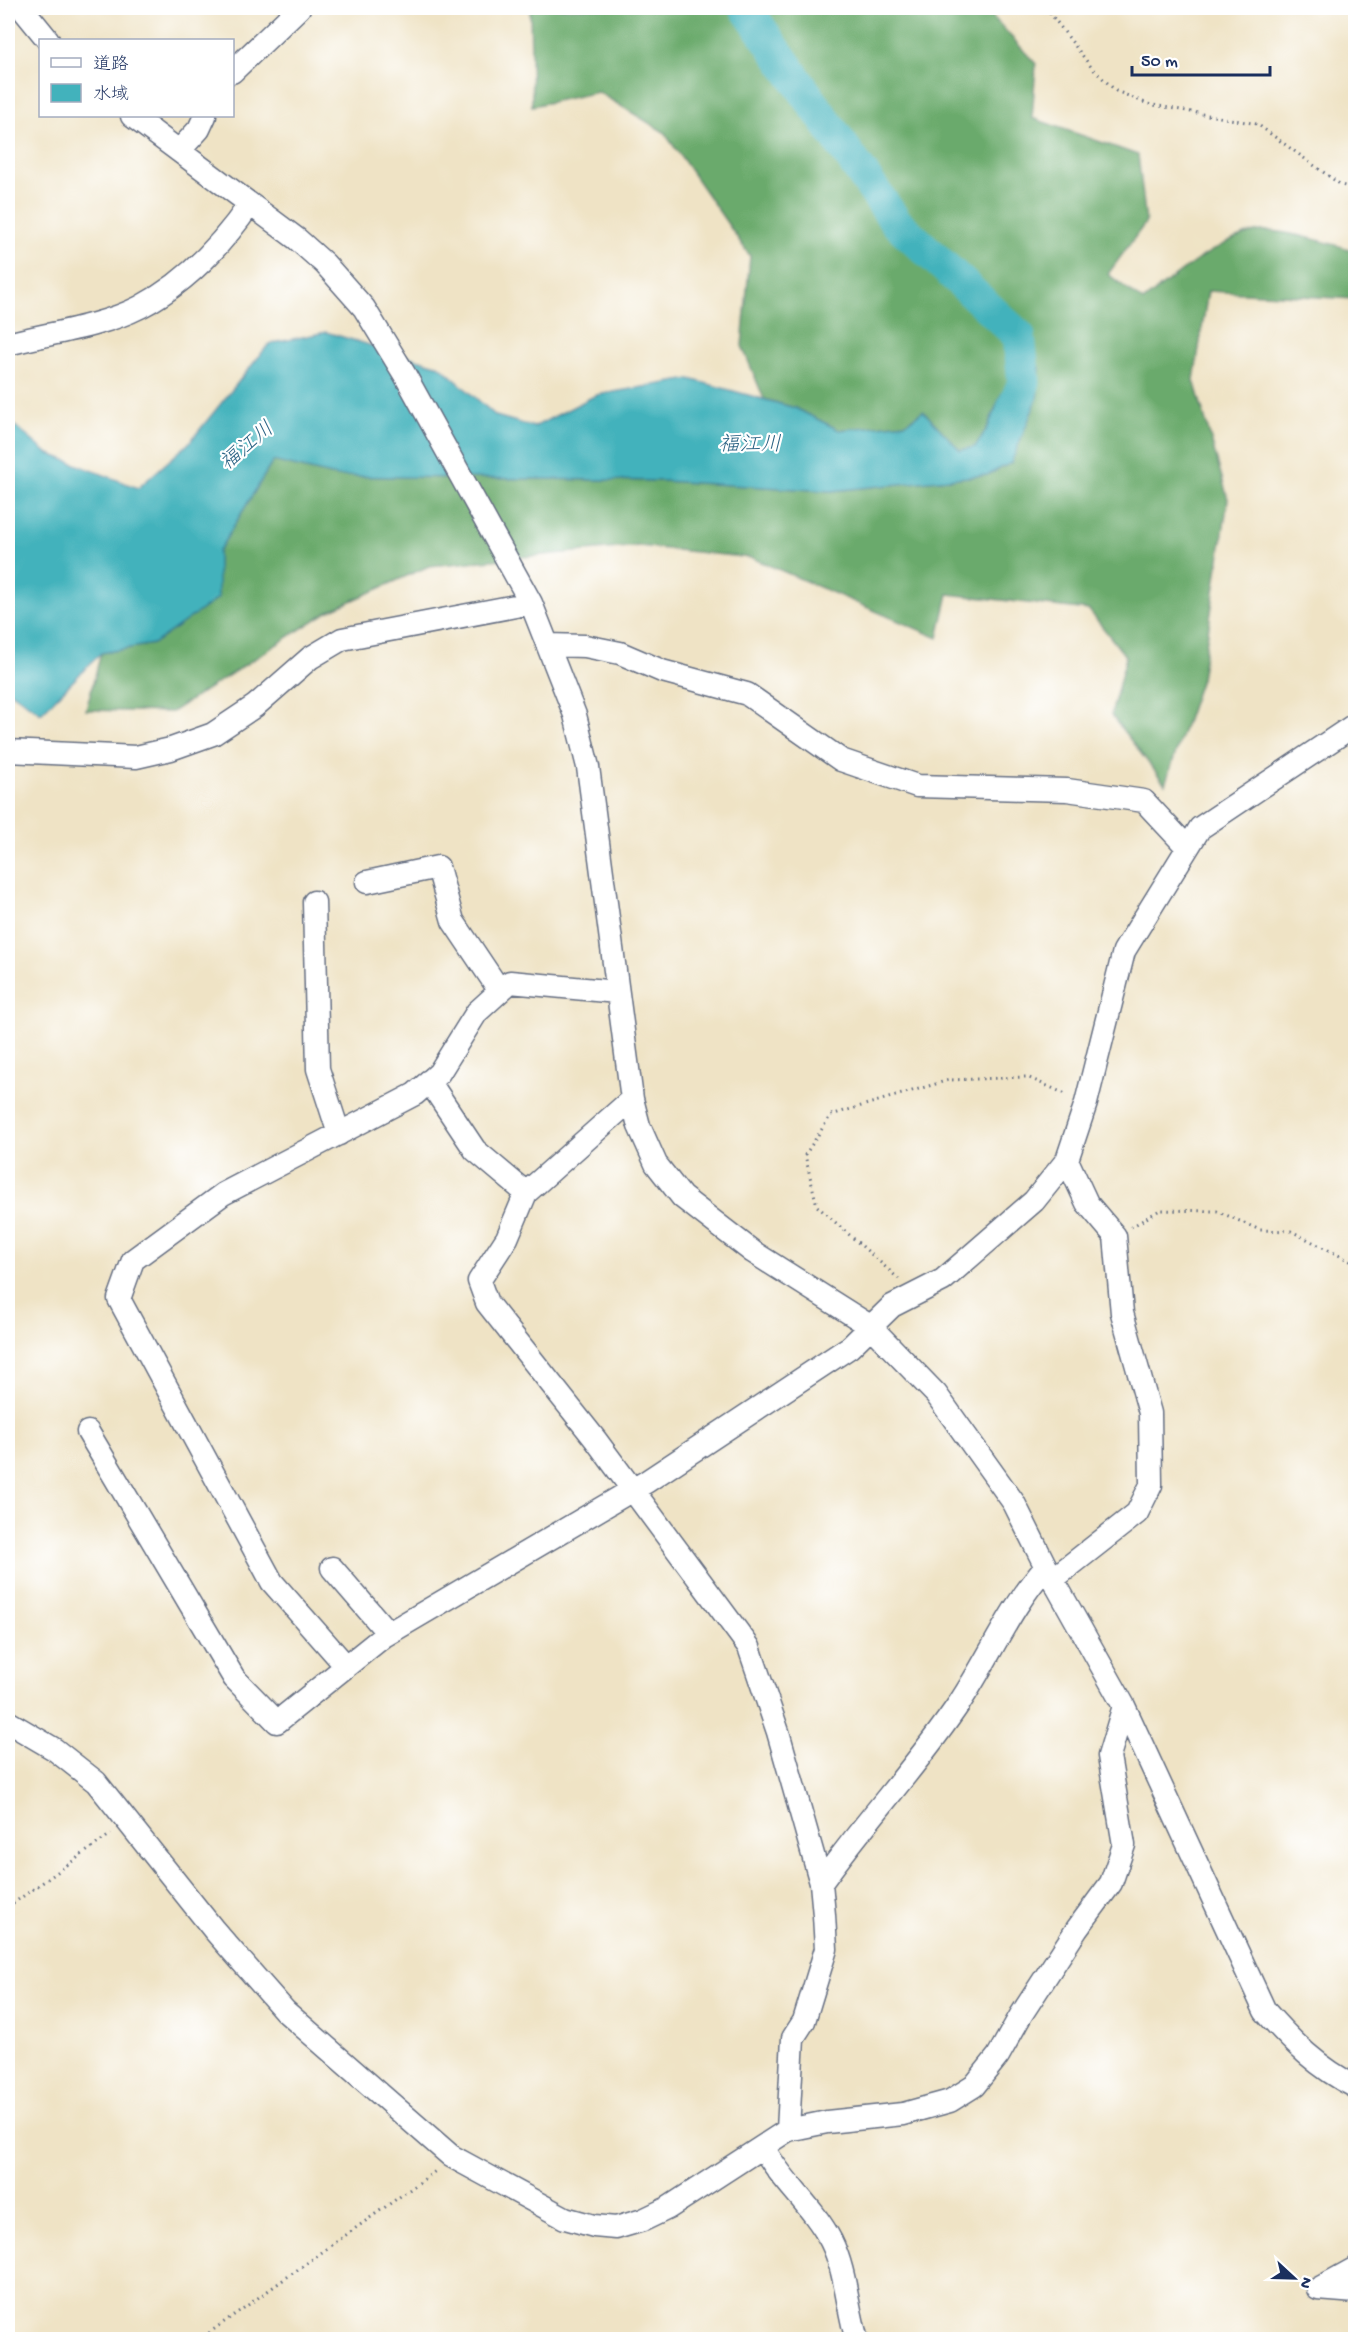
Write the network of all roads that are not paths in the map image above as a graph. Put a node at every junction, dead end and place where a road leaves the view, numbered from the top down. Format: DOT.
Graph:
graph roads {
  1 [pos="22,8"];
  2 [pos="299,8"];
  3 [pos="47,39"];
  4 [pos="234,70"];
  5 [pos="133,117"];
  6 [pos="204,117"];
  7 [pos="179,151"];
  8 [pos="250,204"];
  9 [pos="8,344"];
  10 [pos="531,603"];
  11 [pos="548,645"];
  12 [pos="1356,723"];
  13 [pos="8,752"];
  14 [pos="1186,848"];
  15 [pos="367,882"];
  16 [pos="314,902"];
  17 [pos="500,991"];
  18 [pos="617,992"];
  19 [pos="429,1081"];
  20 [pos="632,1098"];
  21 [pos="339,1134"];
  22 [pos="1067,1160"];
  23 [pos="526,1193"];
  24 [pos="870,1326"];
  25 [pos="88,1432"];
  26 [pos="632,1489"];
  27 [pos="332,1568"];
  28 [pos="1050,1573"];
  29 [pos="388,1634"];
  30 [pos="346,1666"];
  31 [pos="1124,1706"];
  32 [pos="8,1722"];
  33 [pos="821,1883"];
  34 [pos="1356,2087"];
  35 [pos="788,2130"];
  36 [pos="763,2147"];
  37 [pos="1356,2268"];
  38 [pos="1356,2292"];
  39 [pos="857,2340"];
  1 -- 3 [label="street"];
  2 -- 4 [label="street"];
  5 -- 7 [label="street"];
  6 -- 7 [label="street"];
  7 -- 8 [label="street"];
  8 -- 9 [label="street"];
  8 -- 10 [label="street"];
  10 -- 11 [label="street"];
  10 -- 13 [label="street"];
  11 -- 14 [label="street"];
  11 -- 18 [label="street"];
  12 -- 14 [label="street"];
  14 -- 22 [label="street"];
  15 -- 17 [label="street"];
  16 -- 21 [label="street"];
  17 -- 18 [label="street"];
  17 -- 19 [label="street"];
  18 -- 20 [label="street"];
  19 -- 21 [label="street"];
  19 -- 23 [label="street"];
  20 -- 23 [label="street"];
  20 -- 24 [label="street"];
  21 -- 30 [label="street"];
  22 -- 24 [label="street"];
  22 -- 28 [label="street"];
  23 -- 26 [label="street"];
  24 -- 26 [label="street"];
  24 -- 28 [label="street"];
  25 -- 30 [label="street"];
  26 -- 29 [label="street"];
  26 -- 33 [label="street"];
  27 -- 29 [label="street"];
  28 -- 31 [label="street"];
  28 -- 33 [label="street"];
  29 -- 30 [label="street"];
  31 -- 34 [label="street"];
  31 -- 35 [label="street"];
  32 -- 36 [label="street"];
  33 -- 35 [label="street"];
  35 -- 36 [label="street"];
  36 -- 39 [label="street"];
  37 -- 38 [label="street"];
}
